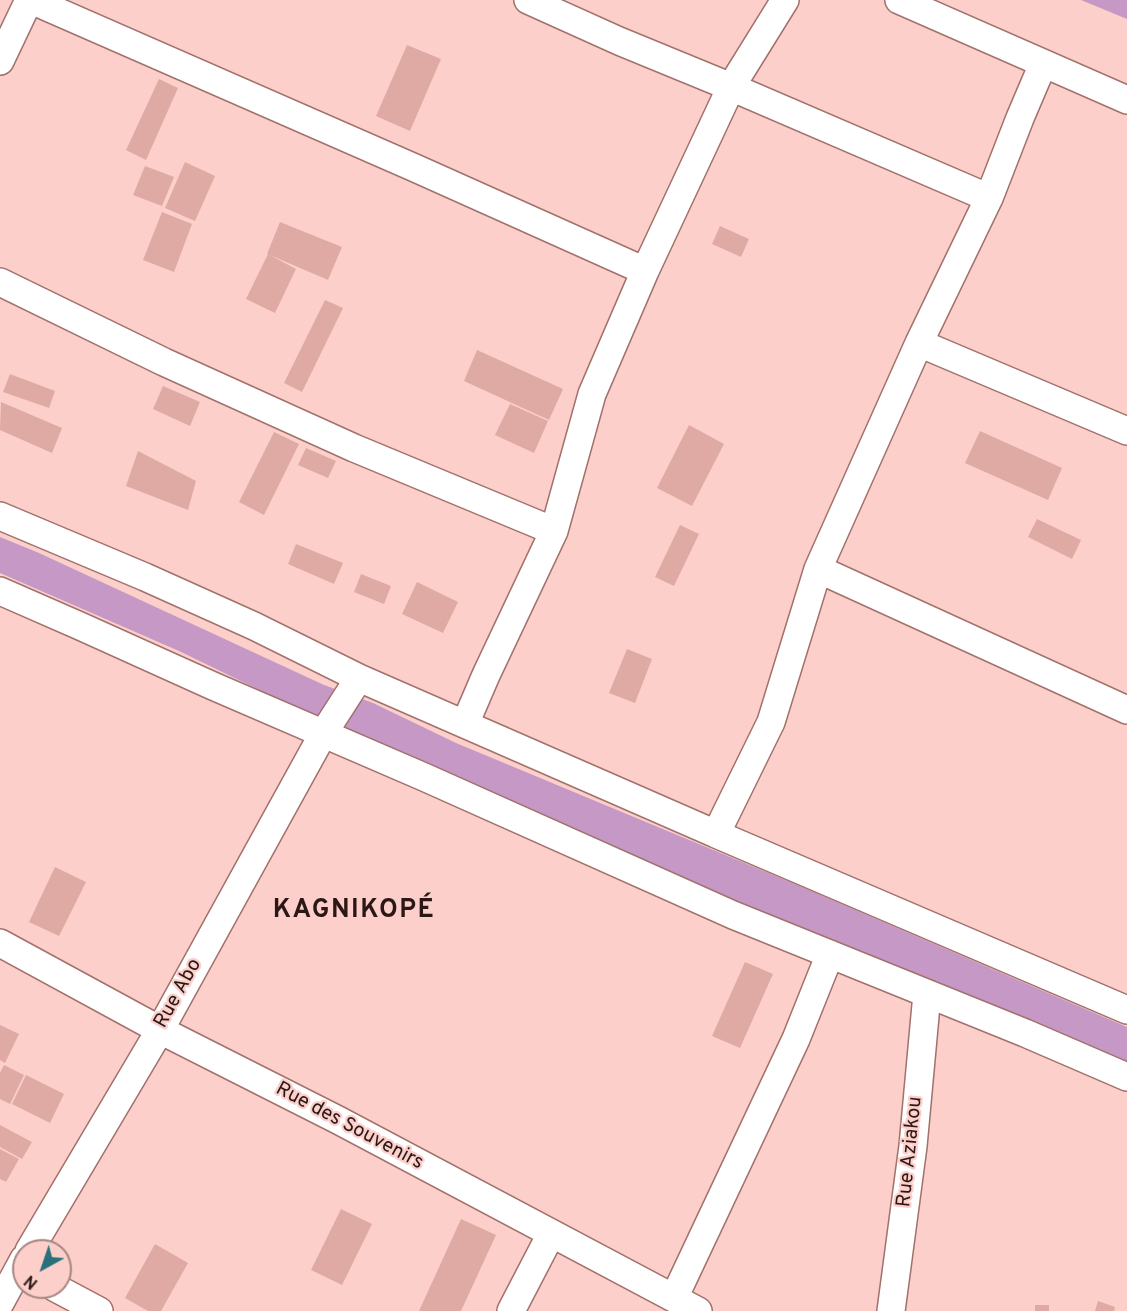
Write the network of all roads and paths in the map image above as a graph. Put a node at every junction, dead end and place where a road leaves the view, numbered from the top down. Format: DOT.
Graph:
graph roads {
  1 [pos="30,0"];
  2 [pos="528,0"];
  3 [pos="785,0"];
  4 [pos="899,0"];
  5 [pos="0,61"];
  6 [pos="1043,64"];
  7 [pos="731,87"];
  8 [pos="1127,100"];
  9 [pos="988,198"];
  10 [pos="645,271"];
  11 [pos="0,282"];
  12 [pos="919,343"];
  13 [pos="1127,431"];
  14 [pos="0,516"];
  15 [pos="554,531"];
  16 [pos="818,569"];
  17 [pos="0,591"];
  18 [pos="359,678"];
  19 [pos="1127,710"];
  20 [pos="465,724"];
  21 [pos="323,734"];
  22 [pos="716,834"];
  23 [pos="0,943"];
  24 [pos="830,954"];
  25 [pos="927,993"];
  26 [pos="1127,1010"];
  27 [pos="160,1030"];
  28 [pos="1127,1077"];
  29 [pos="551,1234"];
  30 [pos="33,1239"];
  31 [pos="12,1277"];
  32 [pos="72,1297"];
  33 [pos="674,1298"];
  34 [pos="0,1303"];
  35 [pos="99,1311"];
  36 [pos="511,1311"];
  37 [pos="699,1311"];
  38 [pos="891,1311"];
  1 -- 5 [label="street"];
  1 -- 10 [label="street"];
  2 -- 7 [label="street"];
  3 -- 7 [label="street"];
  4 -- 6 [label="street"];
  6 -- 8 [label="street"];
  6 -- 9 [label="street"];
  7 -- 9 [label="street"];
  7 -- 10 [label="street"];
  9 -- 12 [label="street"];
  10 -- 15 [label="street"];
  11 -- 15 [label="street"];
  12 -- 13 [label="street"];
  12 -- 16 [label="street"];
  14 -- 18 [label="street"];
  15 -- 20 [label="street"];
  16 -- 19 [label="street"];
  16 -- 22 [label="street"];
  17 -- 21 [label="street"];
  18 -- 20 [label="street"];
  18 -- 21 [label="street, Rue Abo"];
  20 -- 22 [label="street"];
  21 -- 24 [label="street"];
  21 -- 27 [label="street, Rue Abo"];
  22 -- 26 [label="street"];
  23 -- 27 [label="street, Rue des Souvenirs"];
  24 -- 25 [label="street"];
  24 -- 33 [label="street"];
  25 -- 28 [label="street"];
  25 -- 38 [label="street, Rue Aziakou"];
  27 -- 29 [label="street, Rue des Souvenirs"];
  27 -- 30 [label="street, Rue Abo"];
  29 -- 33 [label="street, Rue des Souvenirs"];
  29 -- 36 [label="street"];
  31 -- 34 [label="street, Rue Abo"];
  32 -- 35 [label="street"];
  33 -- 37 [label="street, Rue des Souvenirs"];
}
